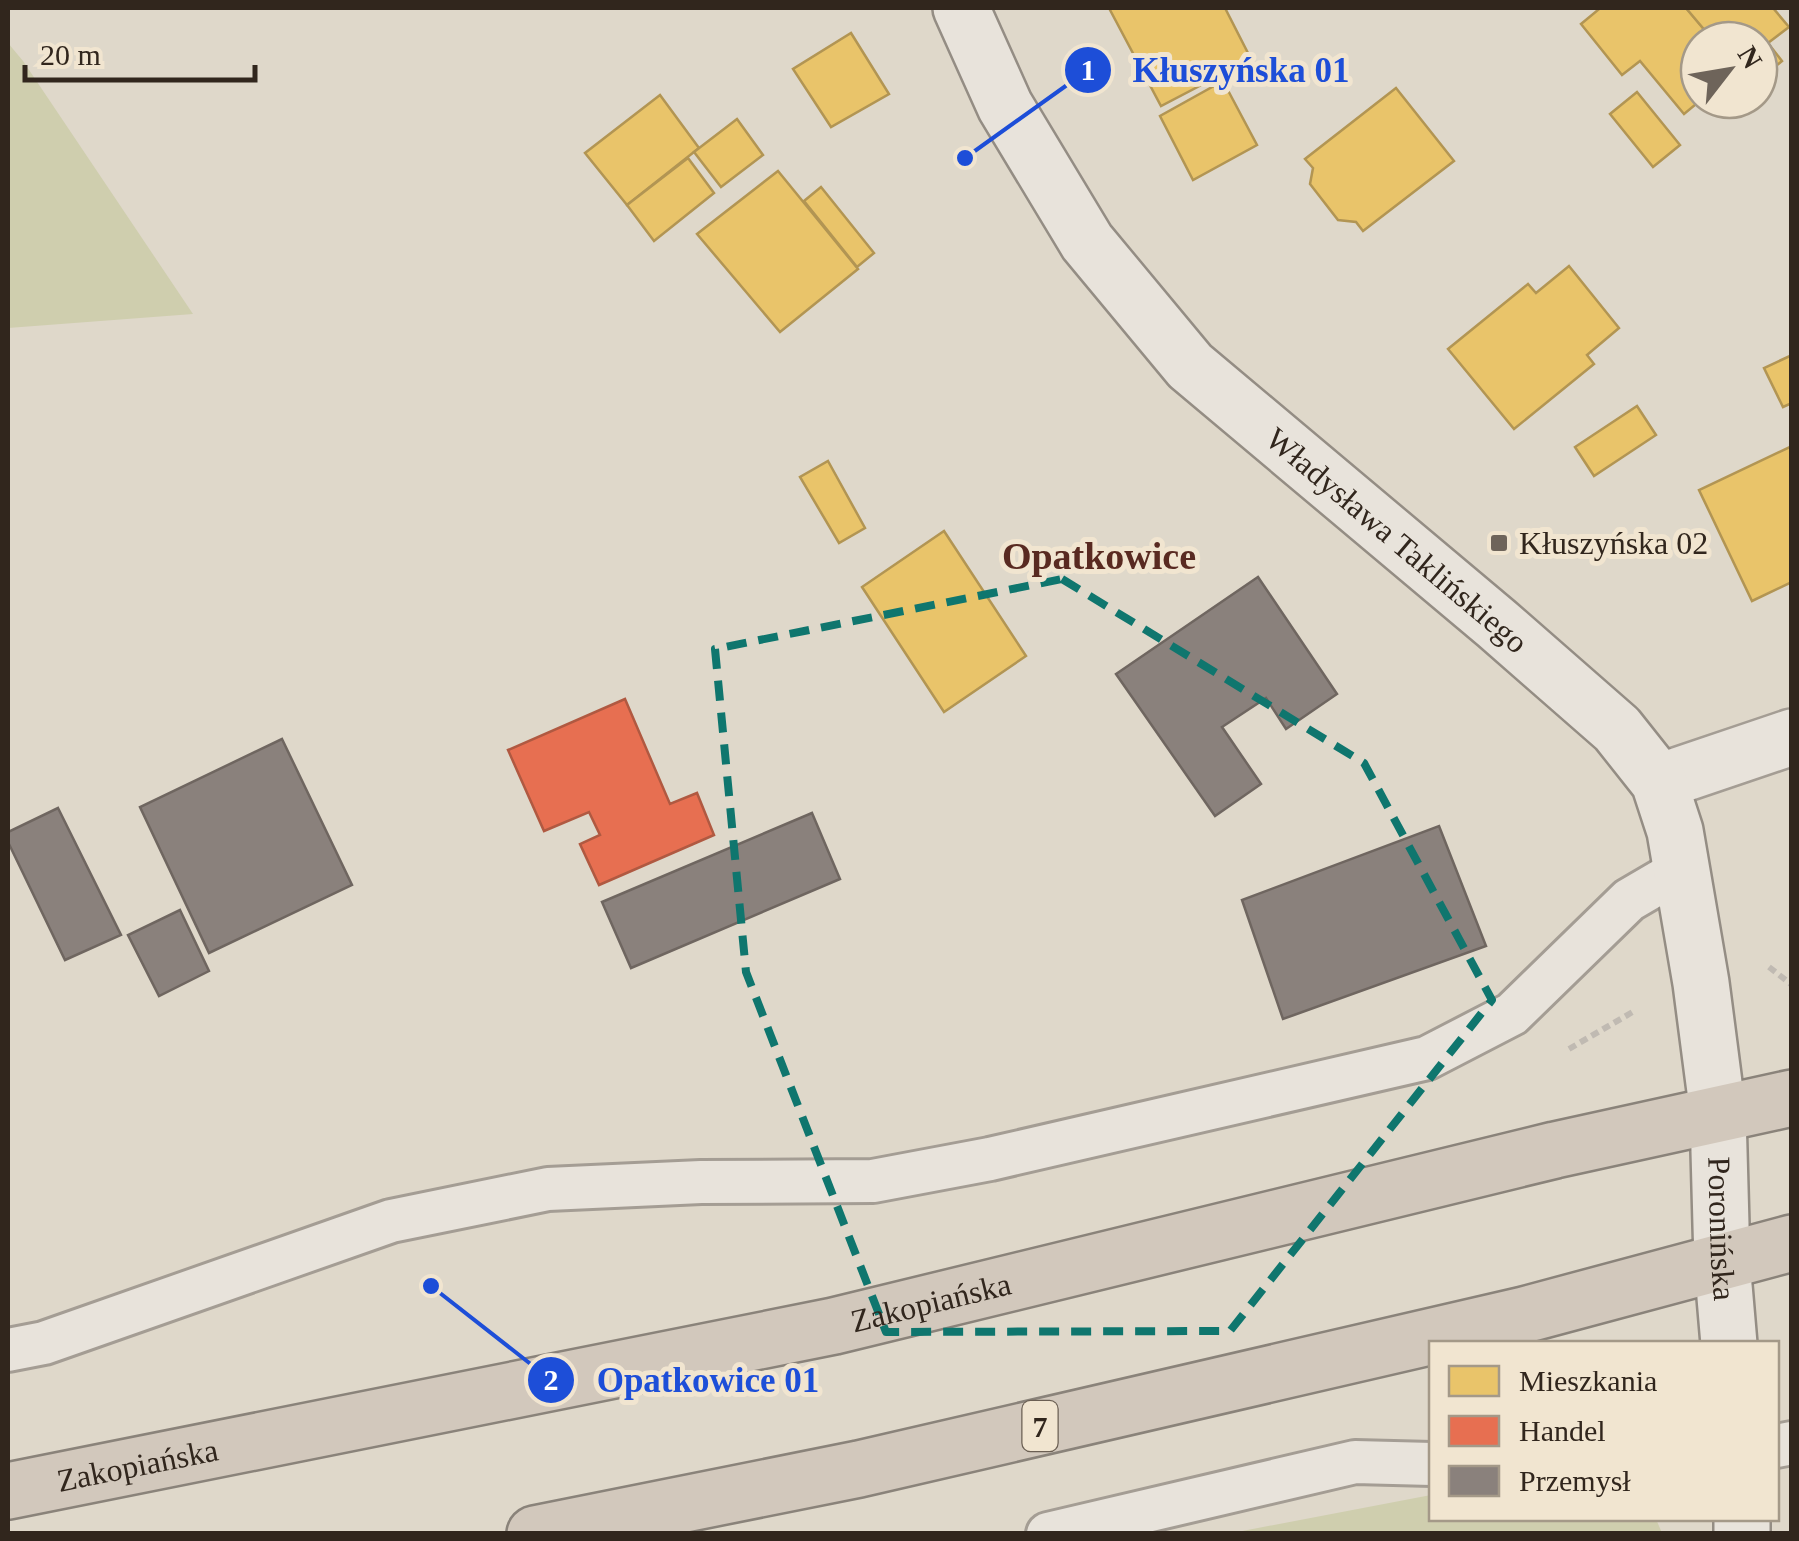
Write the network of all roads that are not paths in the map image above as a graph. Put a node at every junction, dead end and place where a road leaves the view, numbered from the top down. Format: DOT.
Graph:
graph roads {
  1 [pos="960,8"];
  2 [pos="1792,737"];
  3 [pos="1659,782"];
  4 [pos="1682,870"];
  5 [pos="1792,1098"];
  6 [pos="1718,1114"];
  7 [pos="1792,1243"];
  8 [pos="1722,1262"];
  9 [pos="1729,1341"];
  10 [pos="8,1350"];
  11 [pos="1429,1464"];
  12 [pos="8,1492"];
  13 [pos="534,1534"];
  14 [pos="1048,1534"];
  1 -- 3 [label="street, Władysława Taklińskiego"];
  2 -- 3 [label="street"];
  3 -- 4 [label="street, Władysława Taklińskiego"];
  4 -- 6 [label="street, Władysława Taklińskiego"];
  4 -- 10 [label="lane"];
  5 -- 6 [label="highway, Zakopiańska"];
  6 -- 8 [label="street, Poronińska"];
  6 -- 12 [label="highway, Zakopiańska"];
  7 -- 8 [label="highway, 7"];
  8 -- 9 [label="street, Poronińska"];
  8 -- 13 [label="highway, 7"];
  11 -- 14 [label="lane"];
}
